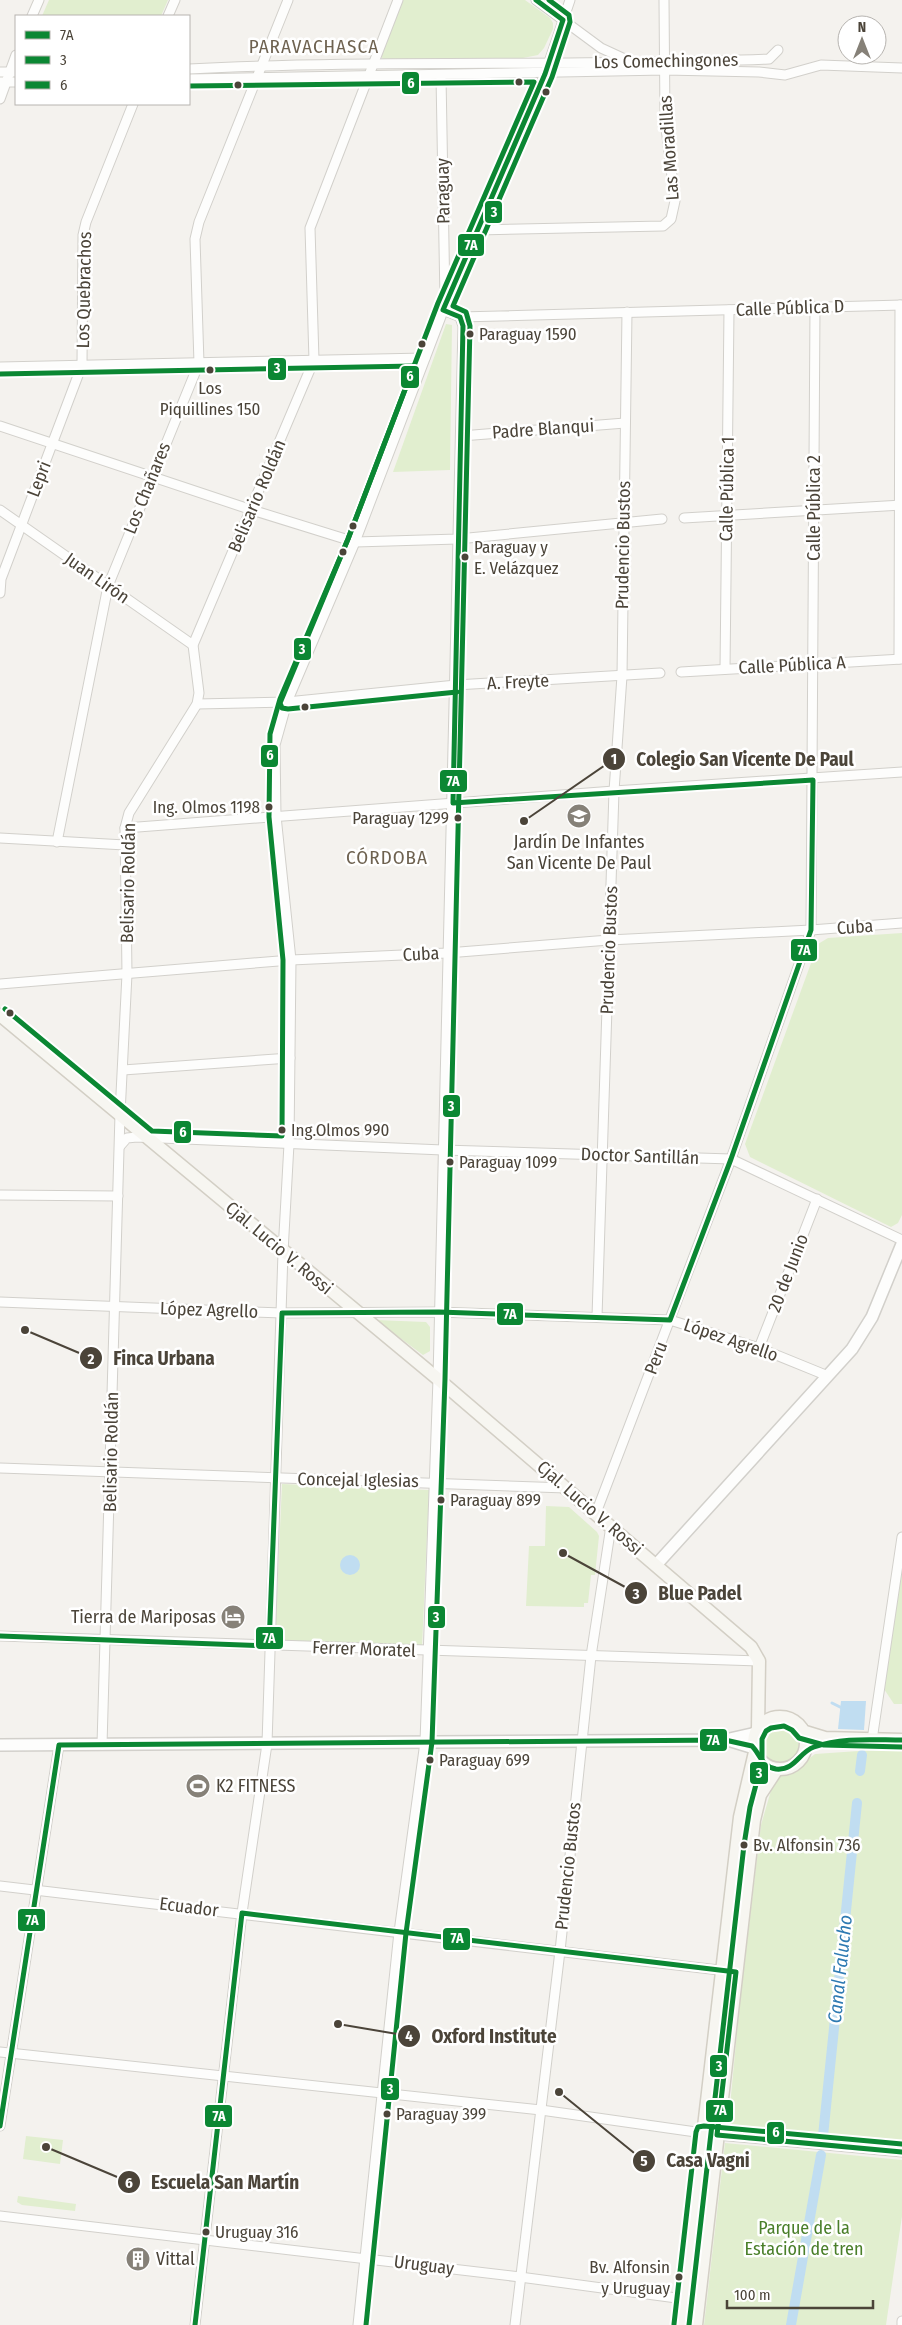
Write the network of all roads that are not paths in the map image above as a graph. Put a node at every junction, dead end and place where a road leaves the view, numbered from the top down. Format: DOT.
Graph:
graph roads {
  1 [pos="39,0"];
  2 [pos="175,0"];
  3 [pos="288,0"];
  4 [pos="398,0"];
  5 [pos="536,0"];
  6 [pos="570,0"];
  7 [pos="664,0"];
  8 [pos="32,15"];
  9 [pos="168,15"];
  10 [pos="563,20"];
  11 [pos="778,50"];
  12 [pos="15,58"];
  13 [pos="549,62"];
  14 [pos="632,62"];
  15 [pos="374,64"];
  16 [pos="262,65"];
  17 [pos="665,67"];
  18 [pos="902,68"];
  19 [pos="190,69"];
  20 [pos="9,72"];
  21 [pos="545,74"];
  22 [pos="368,76"];
  23 [pos="441,76"];
  24 [pos="258,77"];
  25 [pos="190,78"];
  26 [pos="8,82"];
  27 [pos="0,99"];
  28 [pos="132,105"];
  29 [pos="477,230"];
  30 [pos="901,305"];
  31 [pos="816,307"];
  32 [pos="444,308"];
  33 [pos="729,310"];
  34 [pos="627,312"];
  35 [pos="460,317"];
  36 [pos="426,358"];
  37 [pos="314,360"];
  38 [pos="199,363"];
  39 [pos="82,365"];
  40 [pos="0,367"];
  41 [pos="901,400"];
  42 [pos="625,423"];
  43 [pos="0,426"];
  44 [pos="461,436"];
  45 [pos="52,444"];
  46 [pos="152,476"];
  47 [pos="901,505"];
  48 [pos="0,510"];
  49 [pos="252,510"];
  50 [pos="814,511"];
  51 [pos="727,516"];
  52 [pos="684,518"];
  53 [pos="662,519"];
  54 [pos="623,522"];
  55 [pos="22,525"];
  56 [pos="458,539"];
  57 [pos="355,542"];
  58 [pos="108,586"];
  59 [pos="0,593"];
  60 [pos="193,645"];
  61 [pos="901,659"];
  62 [pos="813,664"];
  63 [pos="725,669"];
  64 [pos="681,672"];
  65 [pos="660,674"];
  66 [pos="622,676"];
  67 [pos="456,685"];
  68 [pos="287,702"];
  69 [pos="197,704"];
  70 [pos="812,708"];
  71 [pos="902,772"];
  72 [pos="812,780"];
  73 [pos="614,791"];
  74 [pos="453,803"];
  75 [pos="276,816"];
  76 [pos="125,828"];
  77 [pos="0,838"];
  78 [pos="57,842"];
  79 [pos="125,845"];
  80 [pos="902,923"];
  81 [pos="811,930"];
  82 [pos="609,940"];
  83 [pos="447,953"];
  84 [pos="292,960"];
  85 [pos="127,974"];
  86 [pos="0,984"];
  87 [pos="0,1015"];
  88 [pos="290,1058"];
  89 [pos="123,1070"];
  90 [pos="120,1114"];
  91 [pos="149,1138"];
  92 [pos="289,1144"];
  93 [pos="120,1146"];
  94 [pos="443,1150"];
  95 [pos="601,1154"];
  96 [pos="731,1159"];
  97 [pos="0,1194"];
  98 [pos="118,1196"];
  99 [pos="817,1199"];
  100 [pos="902,1242"];
  101 [pos="283,1252"];
  102 [pos="0,1302"];
  103 [pos="114,1306"];
  104 [pos="356,1312"];
  105 [pos="439,1312"];
  106 [pos="282,1313"];
  107 [pos="596,1317"];
  108 [pos="670,1320"];
  109 [pos="758,1348"];
  110 [pos="828,1376"];
  111 [pos="438,1379"];
  112 [pos="0,1468"];
  113 [pos="110,1471"];
  114 [pos="275,1478"];
  115 [pos="433,1482"];
  116 [pos="566,1488"];
  117 [pos="596,1513"];
  118 [pos="611,1526"];
  119 [pos="902,1537"];
  120 [pos="656,1565"];
  121 [pos="0,1636"];
  122 [pos="106,1640"];
  123 [pos="269,1646"];
  124 [pos="428,1652"];
  125 [pos="591,1656"];
  126 [pos="759,1661"];
  127 [pos="760,1675"];
  128 [pos="778,1718"];
  129 [pos="802,1730"];
  130 [pos="757,1731"];
  131 [pos="725,1740"];
  132 [pos="847,1740"];
  133 [pos="872,1740"];
  134 [pos="902,1740"];
  135 [pos="425,1742"];
  136 [pos="581,1742"];
  137 [pos="267,1744"];
  138 [pos="0,1745"];
  139 [pos="59,1745"];
  140 [pos="102,1745"];
  141 [pos="755,1750"];
  142 [pos="804,1750"];
  143 [pos="777,1769"];
  144 [pos="0,1886"];
  145 [pos="35,1889"];
  146 [pos="242,1913"];
  147 [pos="399,1932"];
  148 [pos="560,1951"];
  149 [pos="721,1970"];
  150 [pos="736,1972"];
  151 [pos="716,2022"];
  152 [pos="730,2024"];
  153 [pos="0,2052"];
  154 [pos="11,2053"];
  155 [pos="225,2076"];
  156 [pos="382,2093"];
  157 [pos="541,2110"];
  158 [pos="0,2126"];
  159 [pos="703,2133"];
  160 [pos="717,2135"];
  161 [pos="902,2152"];
  162 [pos="0,2216"];
  163 [pos="205,2241"];
  164 [pos="365,2258"];
  165 [pos="520,2277"];
  166 [pos="684,2300"];
  167 [pos="699,2301"];
  168 [pos="902,2321"];
  169 [pos="195,2325"];
  170 [pos="358,2325"];
  171 [pos="515,2325"];
  172 [pos="681,2325"];
  173 [pos="696,2325"];
  174 [pos="902,2325"];
  1 -- 8 [label="street"];
  2 -- 9 [label="street"];
  3 -- 16 [label="street, Los Chañares"];
  4 -- 15 [label="street, Belisario Roldán"];
  5 -- 10 [label="street"];
  6 -- 10 [label="street"];
  7 -- 17 [label="street, Las Moradillas"];
  10 -- 13 [label="street"];
  10 -- 14 [label="street"];
  11 -- 17 [label="street, Los Comechingones"];
  12 -- 20 [label="street"];
  13 -- 14 [label="street, Los Comechingones"];
  13 -- 15 [label="street, Los Comechingones"];
  13 -- 21 [label="street"];
  14 -- 17 [label="street, Los Comechingones"];
  15 -- 16 [label="street, Los Comechingones"];
  15 -- 22 [label="street, Belisario Roldán"];
  16 -- 19 [label="street, Los Comechingones"];
  16 -- 24 [label="street, Los Chañares"];
  17 -- 18 [label="street, Los Comechingones"];
  17 -- 21 [label="street"];
  17 -- 29 [label="street, Las Moradillas"];
  20 -- 26 [label="street"];
  21 -- 23 [label="street"];
  21 -- 29 [label="street"];
  22 -- 23 [label="street"];
  22 -- 24 [label="street"];
  22 -- 37 [label="street, Belisario Roldán"];
  23 -- 32 [label="street, Paraguay"];
  24 -- 25 [label="street"];
  24 -- 38 [label="street, Los Chañares"];
  26 -- 27 [label="street"];
  28 -- 39 [label="street, Los Quebrachos"];
  29 -- 32 [label="street"];
  30 -- 31 [label="street, Calle Pública D"];
  30 -- 41 [label="street"];
  31 -- 33 [label="street, Calle Pública D"];
  31 -- 50 [label="street, Calle Pública 2"];
  32 -- 35 [label="street"];
  32 -- 36 [label="street"];
  33 -- 34 [label="street, Calle Pública D"];
  33 -- 51 [label="street, Calle Pública 1"];
  34 -- 35 [label="street, Calle Pública D"];
  34 -- 42 [label="street, Prudencio Bustos"];
  35 -- 44 [label="street"];
  36 -- 37 [label="street"];
  36 -- 57 [label="street"];
  37 -- 38 [label="street"];
  37 -- 49 [label="street, Belisario Roldán"];
  38 -- 39 [label="street"];
  38 -- 46 [label="street, Los Chañares"];
  39 -- 40 [label="street"];
  39 -- 45 [label="street, Lepri"];
  41 -- 47 [label="street"];
  42 -- 44 [label="street, Padre Blanqui"];
  42 -- 54 [label="street, Prudencio Bustos"];
  43 -- 45 [label="street"];
  44 -- 56 [label="street"];
  45 -- 46 [label="street"];
  45 -- 55 [label="street, Lepri"];
  46 -- 49 [label="street"];
  46 -- 58 [label="street, Los Chañares"];
  47 -- 50 [label="street"];
  47 -- 61 [label="street"];
  48 -- 55 [label="street, Juan Lirón"];
  49 -- 57 [label="street"];
  49 -- 60 [label="street, Belisario Roldán"];
  50 -- 51 [label="street"];
  50 -- 62 [label="street, Calle Pública 2"];
  51 -- 52 [label="street"];
  51 -- 63 [label="street, Calle Pública 1"];
  53 -- 54 [label="street"];
  54 -- 56 [label="street"];
  54 -- 66 [label="street, Prudencio Bustos"];
  55 -- 58 [label="street, Juan Lirón"];
  55 -- 59 [label="street, Lepri"];
  56 -- 57 [label="street"];
  56 -- 67 [label="street"];
  57 -- 68 [label="street"];
  58 -- 60 [label="street, Juan Lirón"];
  58 -- 78 [label="street, Los Chañares"];
  60 -- 69 [label="street"];
  61 -- 62 [label="street, Calle Pública A"];
  62 -- 63 [label="street, Calle Pública A"];
  62 -- 70 [label="street, Calle Pública 2"];
  63 -- 64 [label="street, Calle Pública A"];
  65 -- 66 [label="street, A. Freyte"];
  66 -- 67 [label="street, A. Freyte"];
  66 -- 73 [label="street, Prudencio Bustos"];
  67 -- 68 [label="street, A. Freyte"];
  67 -- 74 [label="street"];
  68 -- 69 [label="street, A. Freyte"];
  68 -- 75 [label="street"];
  69 -- 76 [label="street, Belisario Roldán"];
  70 -- 72 [label="street, Peru"];
  71 -- 72 [label="street"];
  72 -- 73 [label="street"];
  72 -- 81 [label="street, Peru"];
  73 -- 74 [label="street"];
  73 -- 82 [label="street, Prudencio Bustos"];
  74 -- 75 [label="street"];
  74 -- 83 [label="street"];
  75 -- 76 [label="street"];
  75 -- 84 [label="street"];
  76 -- 79 [label="street, Belisario Roldán"];
  77 -- 78 [label="street"];
  78 -- 79 [label="street"];
  79 -- 85 [label="street, Belisario Roldán"];
  80 -- 81 [label="street, Cuba"];
  81 -- 82 [label="street, Cuba"];
  81 -- 96 [label="street, Peru"];
  82 -- 83 [label="street, Cuba"];
  82 -- 95 [label="street, Prudencio Bustos"];
  83 -- 84 [label="street, Cuba"];
  83 -- 94 [label="street"];
  84 -- 85 [label="street, Cuba"];
  84 -- 88 [label="street"];
  85 -- 86 [label="street, Cuba"];
  85 -- 89 [label="street, Belisario Roldán"];
  87 -- 90 [label="main road, Cjal. Lucio V. Rossi"];
  88 -- 89 [label="street"];
  88 -- 92 [label="street"];
  89 -- 90 [label="street, Belisario Roldán"];
  90 -- 91 [label="main road, Cjal. Lucio V. Rossi"];
  90 -- 93 [label="street, Belisario Roldán"];
  91 -- 92 [label="street, Doctor Santillán"];
  91 -- 93 [label="street, Doctor Santillán"];
  91 -- 101 [label="main road, Cjal. Lucio V. Rossi"];
  92 -- 94 [label="street, Doctor Santillán"];
  92 -- 101 [label="street"];
  93 -- 98 [label="street, Belisario Roldán"];
  94 -- 95 [label="street, Doctor Santillán"];
  94 -- 105 [label="street"];
  95 -- 96 [label="street, Doctor Santillán"];
  95 -- 107 [label="street, Prudencio Bustos"];
  96 -- 99 [label="street, Doctor Santillán"];
  96 -- 108 [label="street, Peru"];
  97 -- 98 [label="street"];
  98 -- 103 [label="street, Belisario Roldán"];
  99 -- 100 [label="street, Doctor Santillán"];
  99 -- 109 [label="street, 20 de Junio"];
  100 -- 110 [label="street"];
  101 -- 104 [label="main road, Cjal. Lucio V. Rossi"];
  101 -- 106 [label="street"];
  102 -- 103 [label="street, López Agrello"];
  103 -- 106 [label="street, López Agrello"];
  103 -- 113 [label="street, Belisario Roldán"];
  104 -- 105 [label="street, López Agrello"];
  104 -- 106 [label="street, López Agrello"];
  104 -- 111 [label="main road, Cjal. Lucio V. Rossi"];
  105 -- 107 [label="street, López Agrello"];
  105 -- 111 [label="street"];
  106 -- 114 [label="street"];
  107 -- 108 [label="street, López Agrello"];
  108 -- 109 [label="street, López Agrello"];
  108 -- 117 [label="street, Peru"];
  109 -- 110 [label="street, López Agrello"];
  110 -- 120 [label="street"];
  111 -- 115 [label="street"];
  111 -- 116 [label="main road, Cjal. Lucio V. Rossi"];
  112 -- 113 [label="street, Concejal Iglesias"];
  113 -- 114 [label="street, Concejal Iglesias"];
  113 -- 122 [label="street, Belisario Roldán"];
  114 -- 115 [label="street, Concejal Iglesias"];
  114 -- 123 [label="street"];
  115 -- 116 [label="street, Concejal Iglesias"];
  115 -- 124 [label="street"];
  116 -- 117 [label="main road, Cjal. Lucio V. Rossi"];
  117 -- 118 [label="main road, Cjal. Lucio V. Rossi"];
  118 -- 120 [label="main road, Cjal. Lucio V. Rossi"];
  118 -- 125 [label="street, Prudencio Bustos"];
  119 -- 133 [label="street"];
  120 -- 126 [label="main road, Cjal. Lucio V. Rossi"];
  121 -- 122 [label="street, Ferrer Moratel"];
  122 -- 123 [label="street, Ferrer Moratel"];
  122 -- 140 [label="street, Belisario Roldán"];
  123 -- 124 [label="street, Ferrer Moratel"];
  123 -- 137 [label="street"];
  124 -- 125 [label="street, Ferrer Moratel"];
  124 -- 135 [label="street"];
  125 -- 126 [label="street, Ferrer Moratel"];
  125 -- 136 [label="street, Prudencio Bustos"];
  126 -- 127 [label="main road"];
  127 -- 128 [label="main road"];
  127 -- 130 [label="main road"];
  128 -- 129 [label="main road"];
  128 -- 130 [label="main road"];
  129 -- 132 [label="main road"];
  129 -- 142 [label="main road"];
  130 -- 131 [label="street"];
  130 -- 141 [label="main road"];
  131 -- 136 [label="street"];
  131 -- 141 [label="street"];
  132 -- 133 [label="main road"];
  132 -- 142 [label="main road"];
  133 -- 134 [label="main road"];
  135 -- 136 [label="street"];
  135 -- 137 [label="street"];
  135 -- 147 [label="street"];
  136 -- 148 [label="street, Prudencio Bustos"];
  137 -- 140 [label="street"];
  137 -- 146 [label="street"];
  138 -- 139 [label="street"];
  139 -- 140 [label="street"];
  139 -- 145 [label="street"];
  141 -- 143 [label="main road"];
  141 -- 149 [label="main road"];
  142 -- 143 [label="main road"];
  143 -- 150 [label="main road"];
  144 -- 145 [label="street, Ecuador"];
  145 -- 146 [label="street, Ecuador"];
  145 -- 154 [label="street"];
  146 -- 147 [label="street, Ecuador"];
  146 -- 155 [label="street"];
  147 -- 148 [label="street, Ecuador"];
  147 -- 156 [label="street"];
  148 -- 149 [label="street, Ecuador"];
  148 -- 157 [label="street, Prudencio Bustos"];
  149 -- 150 [label="street, Ecuador"];
  149 -- 151 [label="main road"];
  150 -- 152 [label="main road"];
  151 -- 152 [label="main road"];
  151 -- 159 [label="main road"];
  152 -- 160 [label="main road"];
  153 -- 154 [label="street"];
  154 -- 155 [label="street"];
  154 -- 158 [label="street"];
  155 -- 156 [label="street"];
  155 -- 163 [label="street"];
  156 -- 157 [label="street"];
  156 -- 164 [label="street"];
  157 -- 159 [label="street"];
  157 -- 165 [label="street, Prudencio Bustos"];
  159 -- 160 [label="street"];
  159 -- 166 [label="main road"];
  160 -- 161 [label="street"];
  160 -- 167 [label="main road"];
  162 -- 163 [label="street, Uruguay"];
  163 -- 164 [label="street, Uruguay"];
  163 -- 169 [label="street"];
  164 -- 165 [label="street, Uruguay"];
  164 -- 170 [label="street"];
  165 -- 166 [label="street, Uruguay"];
  165 -- 171 [label="street, Prudencio Bustos"];
  166 -- 167 [label="street, Uruguay"];
  166 -- 172 [label="main road"];
  167 -- 173 [label="main road"];
  168 -- 174 [label="street"];
}
